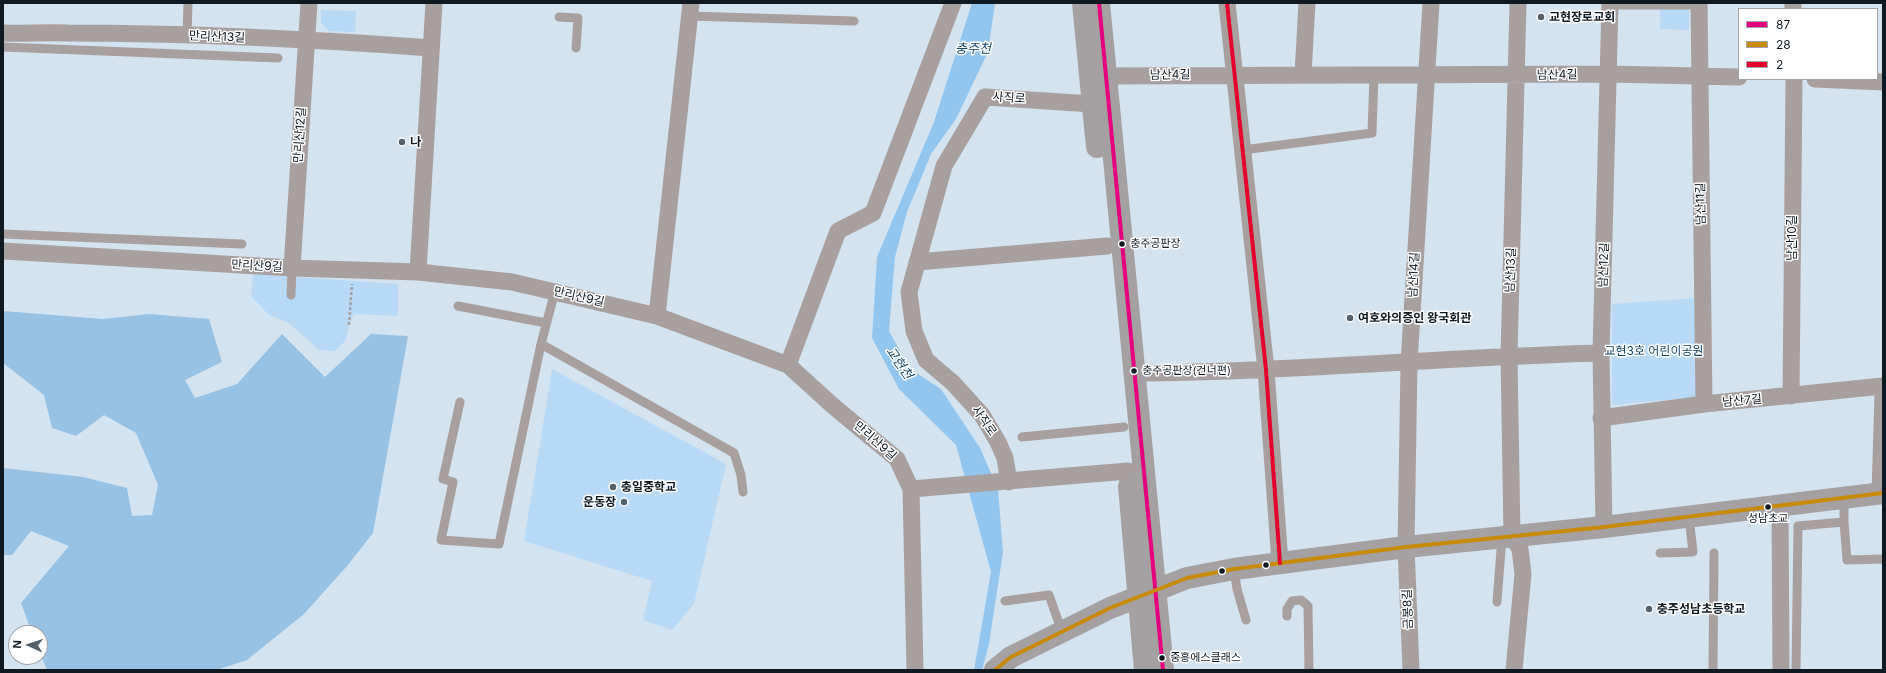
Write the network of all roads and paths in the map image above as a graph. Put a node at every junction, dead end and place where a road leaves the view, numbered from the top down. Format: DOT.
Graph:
graph roads {
  1 [pos="188,3"];
  2 [pos="309,3"];
  3 [pos="434,3"];
  4 [pos="953,3"];
  5 [pos="1083,3"];
  6 [pos="1099,3"];
  7 [pos="1227,3"];
  8 [pos="1307,3"];
  9 [pos="1431,3"];
  10 [pos="1518,3"];
  11 [pos="1610,4"];
  12 [pos="1699,4"];
  13 [pos="690,10"];
  14 [pos="559,17"];
  15 [pos="854,21"];
  16 [pos="187,36"];
  17 [pos="4,40"];
  18 [pos="306,40"];
  19 [pos="431,48"];
  20 [pos="576,48"];
  21 [pos="278,58"];
  22 [pos="1303,74"];
  23 [pos="1610,74"];
  24 [pos="1235,75"];
  25 [pos="1426,75"];
  26 [pos="1097,76"];
  27 [pos="1374,76"];
  28 [pos="1516,76"];
  29 [pos="1699,77"];
  30 [pos="1738,77"];
  31 [pos="1794,80"];
  32 [pos="1838,80"];
  33 [pos="1883,82"];
  34 [pos="1092,104"];
  35 [pos="1243,150"];
  36 [pos="3,234"];
  37 [pos="102,237"];
  38 [pos="242,244"];
  39 [pos="1107,246"];
  40 [pos="3,251"];
  41 [pos="99,256"];
  42 [pos="917,262"];
  43 [pos="292,268"];
  44 [pos="418,272"];
  45 [pos="352,281"];
  46 [pos="555,291"];
  47 [pos="291,295"];
  48 [pos="458,306"];
  49 [pos="657,316"];
  50 [pos="546,323"];
  51 [pos="349,325"];
  52 [pos="541,344"];
  53 [pos="1602,353"];
  54 [pos="1509,356"];
  55 [pos="1409,363"];
  56 [pos="788,365"];
  57 [pos="1266,370"];
  58 [pos="1133,374"];
  59 [pos="1883,386"];
  60 [pos="1883,394"];
  61 [pos="1791,396"];
  62 [pos="460,402"];
  63 [pos="1704,404"];
  64 [pos="1601,418"];
  65 [pos="1124,427"];
  66 [pos="1022,437"];
  67 [pos="1128,471"];
  68 [pos="1010,482"];
  69 [pos="911,489"];
  70 [pos="743,492"];
  71 [pos="1881,494"];
  72 [pos="1844,499"];
  73 [pos="1780,506"];
  74 [pos="1689,517"];
  75 [pos="1844,522"];
  76 [pos="1604,526"];
  77 [pos="1507,537"];
  78 [pos="1406,547"];
  79 [pos="1660,553"];
  80 [pos="1714,553"];
  81 [pos="1883,559"];
  82 [pos="1280,563"];
  83 [pos="1234,569"];
  84 [pos="1148,593"];
  85 [pos="1005,601"];
  86 [pos="1497,602"];
  87 [pos="1287,616"];
  88 [pos="1246,620"];
  89 [pos="1062,633"];
  90 [pos="1004,666"];
  91 [pos="915,670"];
  92 [pos="1145,670"];
  93 [pos="1163,670"];
  94 [pos="1309,670"];
  95 [pos="1410,670"];
  96 [pos="1514,670"];
  97 [pos="1713,670"];
  98 [pos="1781,670"];
  99 [pos="1796,670"];
  1 -- 16 [label="lane"];
  2 -- 18 [label="street, 만리산12길"];
  3 -- 19 [label="street"];
  4 -- 56 [label="street"];
  5 -- 26 [label="street"];
  6 -- 26 [label="street"];
  7 -- 24 [label="street"];
  8 -- 22 [label="street"];
  9 -- 25 [label="street, 남산14길"];
  10 -- 28 [label="street, 남산13길"];
  11 -- 12 [label="lane"];
  11 -- 23 [label="street, 남산12길"];
  12 -- 29 [label="street, 남산11길"];
  13 -- 15 [label="lane"];
  13 -- 49 [label="street"];
  14 -- 20 [label="lane"];
  16 -- 17 [label="street, 만리산13길"];
  16 -- 18 [label="street, 만리산13길"];
  17 -- 21 [label="lane"];
  18 -- 19 [label="street, 만리산13길"];
  18 -- 43 [label="street, 만리산12길"];
  19 -- 44 [label="street"];
  22 -- 24 [label="street, 남산4길"];
  22 -- 27 [label="street, 남산4길"];
  23 -- 28 [label="street, 남산4길"];
  23 -- 29 [label="street, 남산4길"];
  23 -- 53 [label="street, 남산12길"];
  24 -- 26 [label="street, 남산4길"];
  24 -- 35 [label="street"];
  25 -- 27 [label="street, 남산4길"];
  25 -- 28 [label="street, 남산4길"];
  25 -- 55 [label="street, 남산14길"];
  26 -- 34 [label="street"];
  26 -- 58 [label="street"];
  27 -- 35 [label="lane"];
  28 -- 54 [label="street, 남산13길"];
  29 -- 30 [label="street, 남산4길"];
  29 -- 63 [label="street, 남산11길"];
  31 -- 61 [label="street, 남산10길"];
  32 -- 33 [label="street"];
  34 -- 39 [label="street"];
  34 -- 42 [label="street, 사직로"];
  35 -- 57 [label="street"];
  36 -- 37 [label="lane"];
  37 -- 38 [label="lane"];
  37 -- 41 [label="lane"];
  39 -- 42 [label="street"];
  39 -- 65 [label="street"];
  40 -- 41 [label="street, 만리산9길"];
  41 -- 43 [label="street, 만리산9길"];
  42 -- 68 [label="street, 사직로"];
  43 -- 44 [label="street, 만리산9길"];
  43 -- 47 [label="lane"];
  44 -- 46 [label="street, 만리산9길"];
  45 -- 51 [label="path"];
  46 -- 49 [label="street, 만리산9길"];
  46 -- 50 [label="lane"];
  48 -- 50 [label="lane"];
  49 -- 56 [label="street, 만리산9길"];
  50 -- 52 [label="lane"];
  52 -- 62 [label="lane"];
  52 -- 70 [label="lane"];
  53 -- 54 [label="street"];
  53 -- 64 [label="street, 남산12길"];
  54 -- 55 [label="street"];
  54 -- 77 [label="street, 남산13길"];
  55 -- 57 [label="street"];
  55 -- 78 [label="street, 남산14길"];
  56 -- 69 [label="street, 만리산9길"];
  57 -- 58 [label="street"];
  57 -- 82 [label="street"];
  58 -- 84 [label="street"];
  59 -- 61 [label="street, 남산7길"];
  60 -- 71 [label="street"];
  61 -- 63 [label="street, 남산7길"];
  63 -- 64 [label="street, 남산7길"];
  64 -- 76 [label="street, 남산12길"];
  65 -- 66 [label="lane"];
  65 -- 67 [label="street"];
  67 -- 68 [label="street"];
  67 -- 84 [label="street"];
  68 -- 69 [label="street"];
  69 -- 91 [label="street, 만리산9길"];
  71 -- 72 [label="street"];
  72 -- 73 [label="street"];
  72 -- 75 [label="lane"];
  73 -- 74 [label="street"];
  73 -- 98 [label="street"];
  74 -- 76 [label="street"];
  74 -- 79 [label="lane"];
  75 -- 81 [label="lane"];
  75 -- 99 [label="lane"];
  76 -- 77 [label="street"];
  77 -- 78 [label="street"];
  77 -- 86 [label="lane"];
  77 -- 96 [label="street"];
  78 -- 82 [label="street"];
  78 -- 95 [label="street, 금봉8길"];
  80 -- 97 [label="lane"];
  82 -- 83 [label="street"];
  83 -- 84 [label="street"];
  83 -- 88 [label="lane"];
  84 -- 89 [label="street"];
  84 -- 92 [label="street"];
  84 -- 93 [label="street"];
  85 -- 89 [label="lane"];
  87 -- 94 [label="lane"];
  89 -- 90 [label="street"];
}
